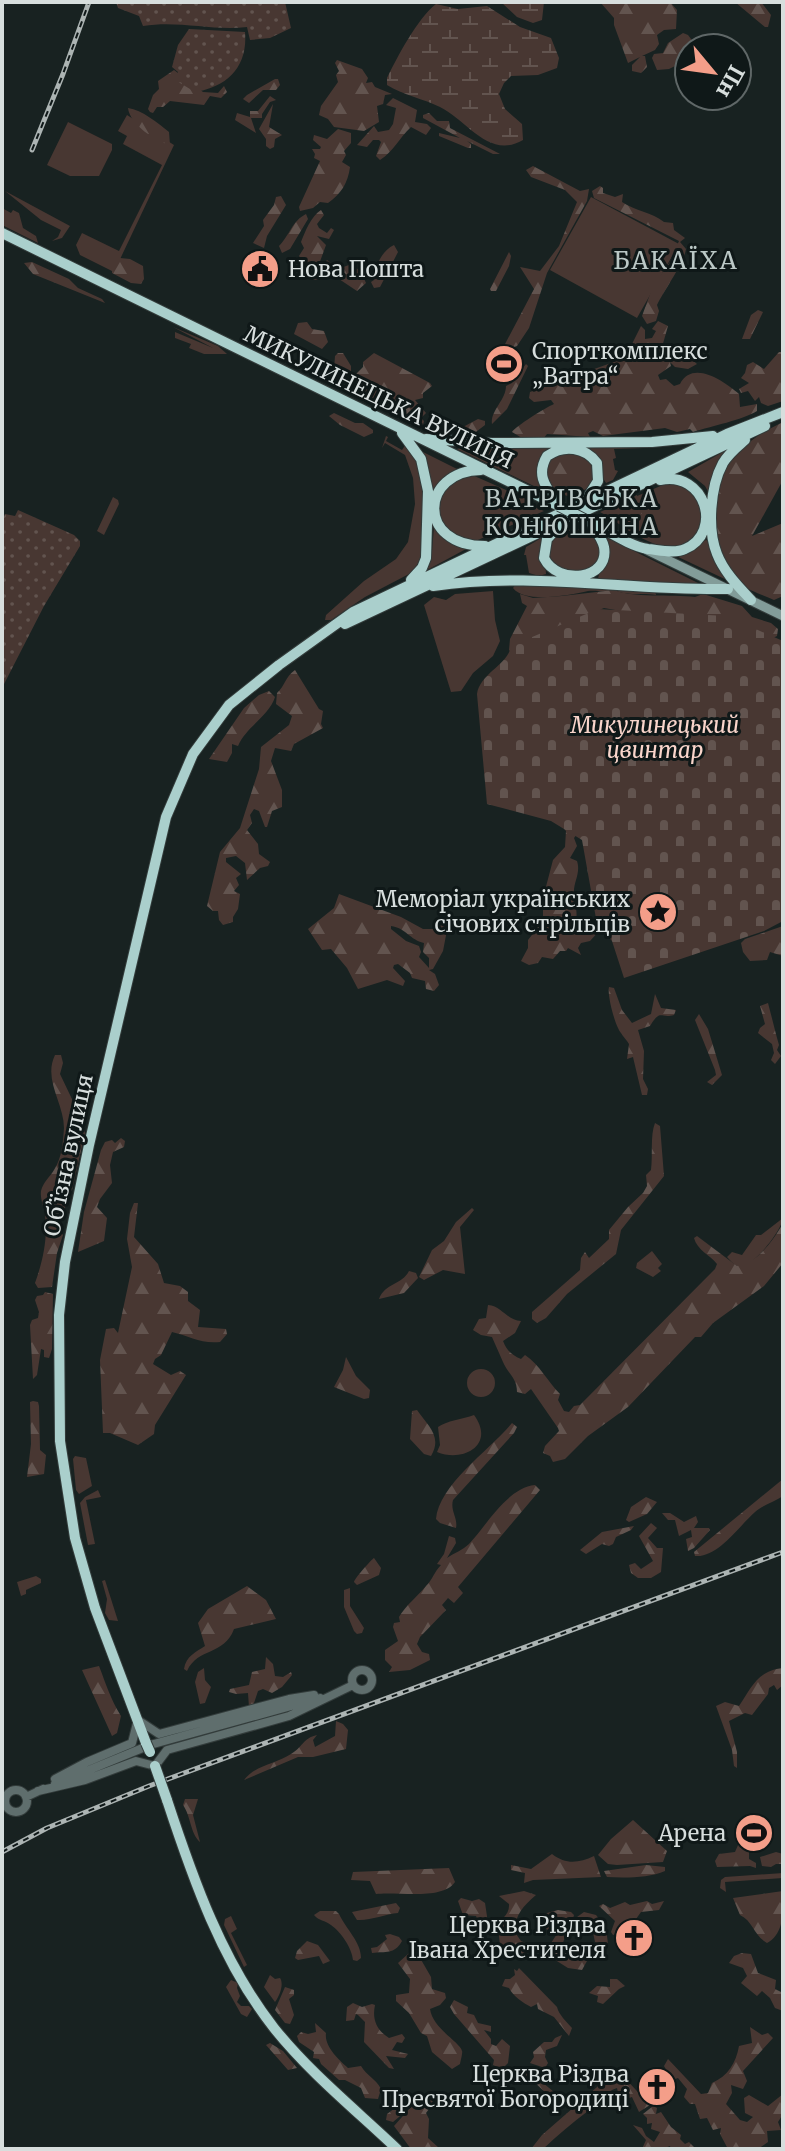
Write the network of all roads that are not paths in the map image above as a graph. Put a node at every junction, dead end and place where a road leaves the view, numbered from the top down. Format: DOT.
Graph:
graph roads {
  1 [pos="2,233"];
  2 [pos="783,414"];
  3 [pos="759,428"];
  4 [pos="398,429"];
  5 [pos="727,434"];
  6 [pos="418,439"];
  7 [pos="484,470"];
  8 [pos="642,485"];
  9 [pos="585,501"];
  10 [pos="559,506"];
  11 [pos="590,522"];
  12 [pos="560,524"];
  13 [pos="491,545"];
  14 [pos="644,549"];
  15 [pos="403,587"];
  16 [pos="420,588"];
  17 [pos="728,589"];
  18 [pos="751,600"];
  19 [pos="783,616"];
  20 [pos="332,629"];
  21 [pos="353,1685"];
  22 [pos="336,1693"];
  23 [pos="137,1719"];
  24 [pos="155,1766"];
  25 [pos="38,1791"];
  26 [pos="26,1797"];
  27 [pos="3,1805"];
  28 [pos="397,2149"];
  1 -- 4 [label="highway, МИКУЛИНЕЦЬКА ВУЛИЦЯ"];
  2 -- 3 [label="highway"];
  2 -- 5 [label="highway"];
  3 -- 8 [label="highway"];
  3 -- 18 [label="highway"];
  4 -- 6 [label="highway, МИКУЛИНЕЦЬКА ВУЛИЦЯ"];
  4 -- 15 [label="highway"];
  5 -- 6 [label="highway"];
  5 -- 9 [label="highway"];
  6 -- 7 [label="highway, МИКУЛИНЕЦЬКА ВУЛИЦЯ"];
  7 -- 10 [label="highway, МИКУЛИНЕЦЬКА ВУЛИЦЯ"];
  7 -- 13 [label="highway"];
  8 -- 12 [label="highway"];
  8 -- 14 [label="highway"];
  9 -- 10 [label="highway"];
  9 -- 13 [label="highway"];
  10 -- 11 [label="highway, МИКУЛИНЕЦЬКА ВУЛИЦЯ, bridge"];
  11 -- 12 [label="highway"];
  11 -- 14 [label="highway, МИКУЛИНЕЦЬКА ВУЛИЦЯ"];
  12 -- 16 [label="highway"];
  13 -- 15 [label="highway"];
  14 -- 17 [label="main road, МИКУЛИНЕЦЬКА ВУЛИЦЯ"];
  15 -- 20 [label="highway"];
  16 -- 17 [label="highway"];
  16 -- 20 [label="highway"];
  17 -- 18 [label="main road, МИКУЛИНЕЦЬКА ВУЛИЦЯ"];
  18 -- 19 [label="main road, МИКУЛИНЕЦЬКА ВУЛИЦЯ"];
  20 -- 23 [label="highway, Обʼїзна вулиця"];
  21 -- 22 [label="street"];
  22 -- 23 [label="street"];
  22 -- 24 [label="street"];
  22 -- 25 [label="street"];
  23 -- 24 [label="highway, Обʼїзна вулиця"];
  23 -- 25 [label="street"];
  24 -- 25 [label="street"];
  24 -- 28 [label="highway, Обʼїзна вулиця, bridge"];
  25 -- 26 [label="street"];
  26 -- 27 [label="street"];
  26 -- 27 [label="street"];
}
